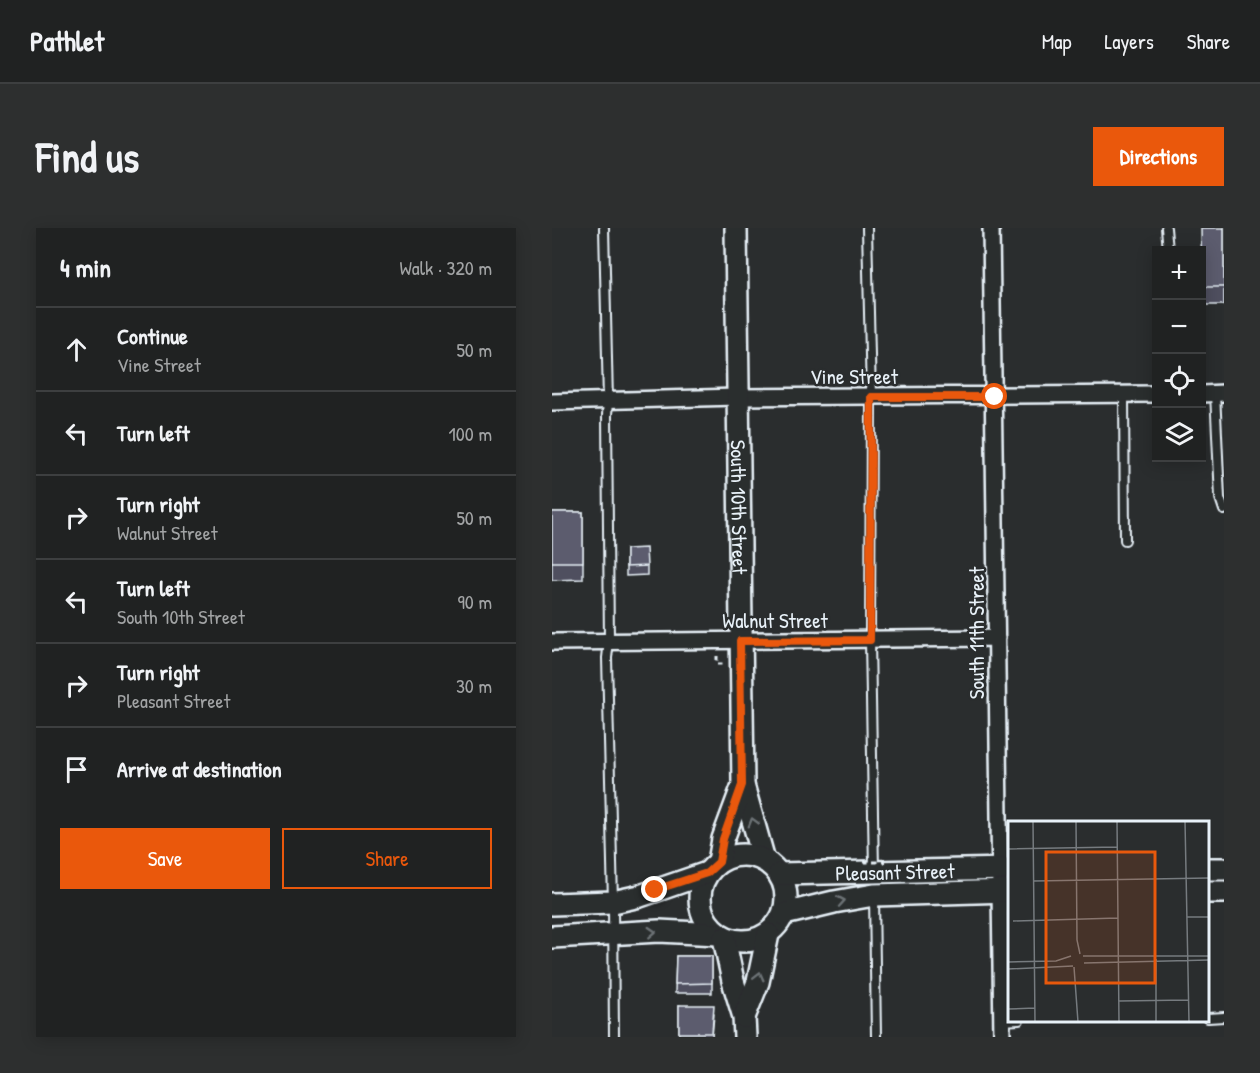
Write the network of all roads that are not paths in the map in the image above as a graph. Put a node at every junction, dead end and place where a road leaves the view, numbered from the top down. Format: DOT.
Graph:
graph roads {
  1 [pos="604,228"];
  2 [pos="736,228"];
  3 [pos="867,228"];
  4 [pos="991,228"];
  5 [pos="1166,228"];
  6 [pos="1168,246"];
  7 [pos="1214,393"];
  8 [pos="1152,394"];
  9 [pos="1124,395"];
  10 [pos="737,397"];
  11 [pos="871,397"];
  12 [pos="995,397"];
  13 [pos="608,401"];
  14 [pos="552,402"];
  15 [pos="1224,510"];
  16 [pos="1125,540"];
  17 [pos="997,638"];
  18 [pos="870,640"];
  19 [pos="609,641"];
  20 [pos="740,641"];
  21 [pos="552,642"];
  22 [pos="742,785"];
  23 [pos="874,864"];
  24 [pos="713,867"];
  25 [pos="772,867"];
  26 [pos="1004,869"];
  27 [pos="1004,891"];
  28 [pos="874,895"];
  29 [pos="614,902"];
  30 [pos="552,904"];
  31 [pos="784,914"];
  32 [pos="614,934"];
  33 [pos="768,934"];
  34 [pos="721,936"];
  35 [pos="552,937"];
  36 [pos="1224,1017"];
  37 [pos="1209,1018"];
  38 [pos="744,1027"];
  39 [pos="1002,1029"];
  40 [pos="614,1037"];
  41 [pos="876,1037"];
  1 -- 13 [label="lane"];
  2 -- 10 [label="main road, South 10th Street"];
  3 -- 11 [label="lane"];
  4 -- 12 [label="street, South 11th Street"];
  5 -- 6 [label="lane"];
  7 -- 15 [label="lane"];
  8 -- 9 [label="street, Vine Street"];
  9 -- 12 [label="street, Vine Street"];
  9 -- 16 [label="lane"];
  10 -- 11 [label="street, Vine Street"];
  10 -- 13 [label="street, Vine Street"];
  10 -- 20 [label="main road, South 10th Street"];
  11 -- 12 [label="street, Vine Street"];
  11 -- 18 [label="lane"];
  12 -- 17 [label="street, South 11th Street"];
  13 -- 14 [label="street, Vine Street"];
  13 -- 19 [label="lane"];
  17 -- 18 [label="street, Walnut Street"];
  17 -- 26 [label="street, South 11th Street"];
  18 -- 20 [label="street, Walnut Street"];
  18 -- 23 [label="lane"];
  19 -- 20 [label="street, Walnut Street"];
  19 -- 21 [label="street, Walnut Street"];
  19 -- 29 [label="lane"];
  20 -- 22 [label="main road, South 10th Street"];
  22 -- 24 [label="main road, South 10th Street"];
  25 -- 22 [label="main road, South 10th Street, one-way"];
  23 -- 25 [label="main road, Pleasant Street"];
  23 -- 26 [label="main road, Pleasant Street"];
  23 -- 28 [label="lane"];
  24 -- 25 [label="main road"];
  24 -- 29 [label="main road"];
  24 -- 34 [label="main road"];
  25 -- 31 [label="main road"];
  26 -- 27 [label="street, South 11th Street"];
  27 -- 28 [label="main road, Pleasant Street"];
  27 -- 39 [label="street, South 11th Street"];
  31 -- 28 [label="main road, Pleasant Street, one-way"];
  28 -- 41 [label="lane"];
  29 -- 30 [label="main road"];
  29 -- 32 [label="lane"];
  31 -- 33 [label="main road"];
  32 -- 34 [label="main road, one-way"];
  32 -- 35 [label="main road"];
  32 -- 40 [label="lane"];
  33 -- 34 [label="main road"];
  38 -- 33 [label="main road, one-way"];
  34 -- 38 [label="main road"];
  36 -- 37 [label="lane"];
}
